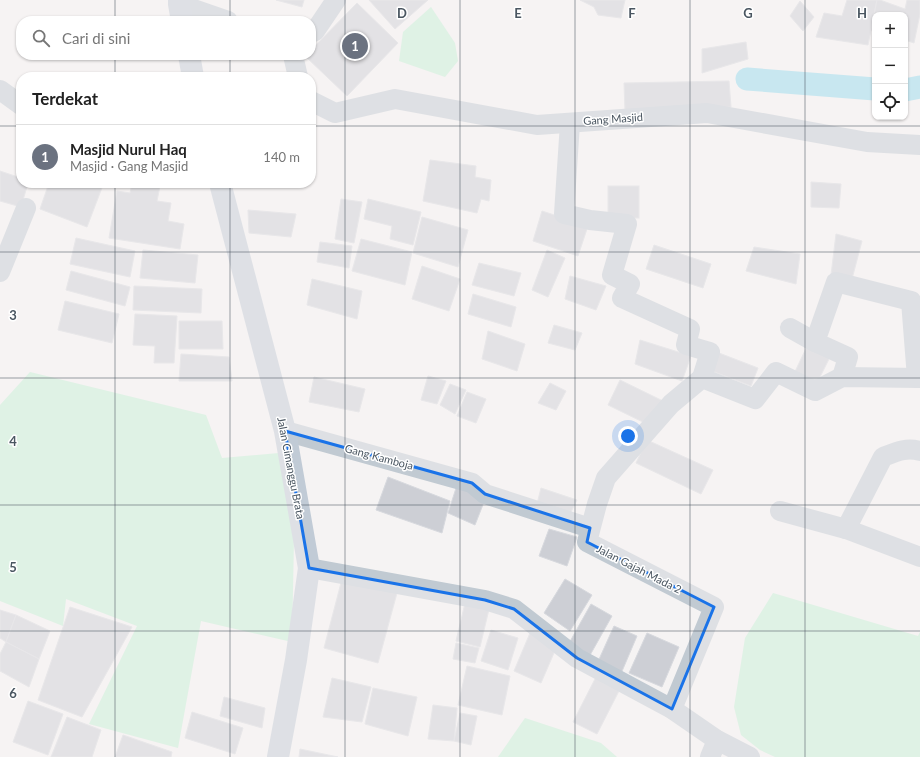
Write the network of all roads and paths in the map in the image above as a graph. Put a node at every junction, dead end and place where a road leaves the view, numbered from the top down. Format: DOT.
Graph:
graph roads {
  1 [pos="336,0"];
  2 [pos="180,8"];
  3 [pos="210,16"];
  4 [pos="316,30"];
  5 [pos="190,60"];
  6 [pos="294,60"];
  7 [pos="192,72"];
  8 [pos="297,72"];
  9 [pos="0,90"];
  10 [pos="16,101"];
  11 [pos="316,104"];
  12 [pos="570,123"];
  13 [pos="920,145"];
  14 [pos="221,188"];
  15 [pos="26,208"];
  16 [pos="0,272"];
  17 [pos="790,328"];
  18 [pos="815,342"];
  19 [pos="842,377"];
  20 [pos="702,378"];
  21 [pos="919,378"];
  22 [pos="285,431"];
  23 [pos="920,451"];
  24 [pos="780,511"];
  25 [pos="590,528"];
  26 [pos="846,528"];
  27 [pos="920,557"];
  28 [pos="309,568"];
  29 [pos="672,709"];
  30 [pos="713,749"];
  31 [pos="278,757"];
  32 [pos="750,757"];
  1 -- 4 [label="street"];
  2 -- 3 [label="street"];
  5 -- 7 [label="street"];
  6 -- 8 [label="street"];
  9 -- 10 [label="street"];
  11 -- 12 [label="street, Gang Masjid"];
  12 -- 13 [label="street, Gang Masjid"];
  12 -- 20 [label="street"];
  14 -- 22 [label="street, Jalan Cimanggu Brata"];
  15 -- 16 [label="street"];
  17 -- 18 [label="street"];
  18 -- 19 [label="street"];
  18 -- 21 [label="street"];
  19 -- 20 [label="street"];
  19 -- 21 [label="street"];
  20 -- 25 [label="street, Jalan Gajah Mada 2"];
  22 -- 25 [label="street, Gang Kamboja"];
  22 -- 28 [label="street, Jalan Cimanggu Brata"];
  23 -- 26 [label="street"];
  24 -- 26 [label="street"];
  25 -- 29 [label="street, Jalan Gajah Mada 2"];
  26 -- 27 [label="street"];
  28 -- 29 [label="street"];
  28 -- 31 [label="street, Jalan Cimanggu Brata"];
  29 -- 30 [label="street"];
  30 -- 32 [label="street"];
}
